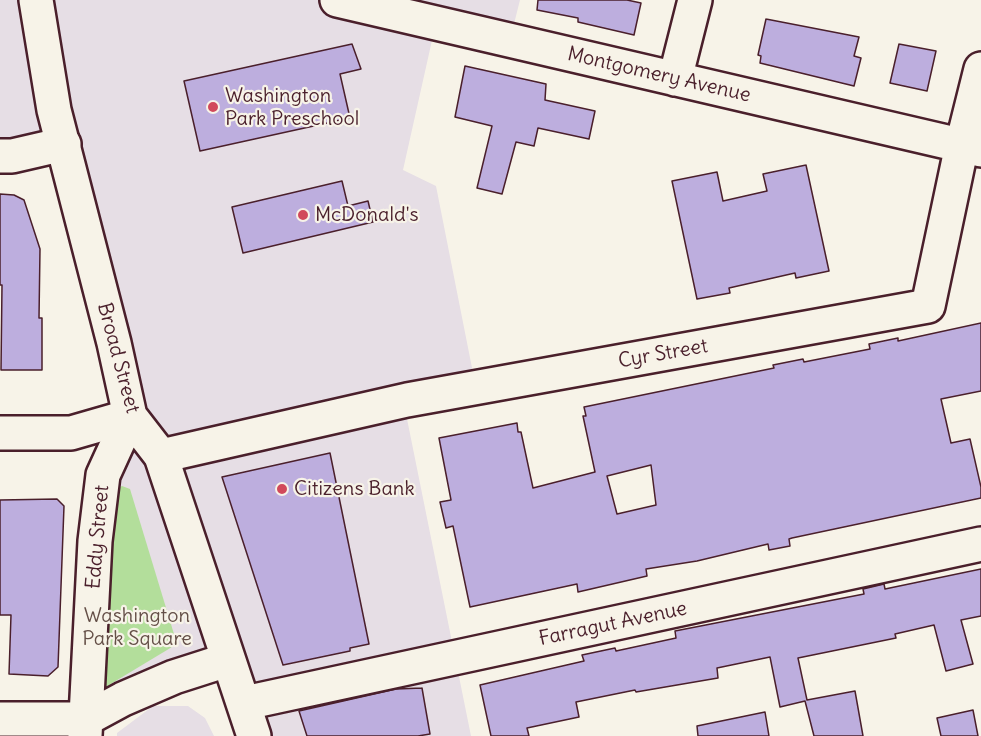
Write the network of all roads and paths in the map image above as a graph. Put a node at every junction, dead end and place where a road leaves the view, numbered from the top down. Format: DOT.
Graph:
graph roads {
  1 [pos="36,0"];
  2 [pos="337,0"];
  3 [pos="695,0"];
  4 [pos="981,69"];
  5 [pos="675,79"];
  6 [pos="64,144"];
  7 [pos="971,148"];
  8 [pos="0,156"];
  9 [pos="130,416"];
  10 [pos="0,434"];
  11 [pos="161,456"];
  12 [pos="981,544"];
  13 [pos="227,660"];
  14 [pos="245,703"];
  15 [pos="0,719"];
  16 [pos="86,728"];
  17 [pos="254,736"];
  1 -- 6 [label="street, Broad Street"];
  2 -- 5 [label="street, Montgomery Avenue"];
  3 -- 5 [label="street"];
  4 -- 7 [label="street, Cyr Street"];
  5 -- 7 [label="street, Montgomery Avenue"];
  6 -- 8 [label="street"];
  6 -- 9 [label="street, Broad Street"];
  7 -- 11 [label="street, Cyr Street"];
  9 -- 10 [label="street"];
  9 -- 11 [label="street, Broad Street"];
  9 -- 16 [label="street, Eddy Street"];
  11 -- 13 [label="street, Broad Street"];
  12 -- 14 [label="street, Farragut Avenue"];
  13 -- 14 [label="street, Broad Street"];
  13 -- 16 [label="street"];
  14 -- 17 [label="street, Broad Street"];
  15 -- 16 [label="street"];
}
